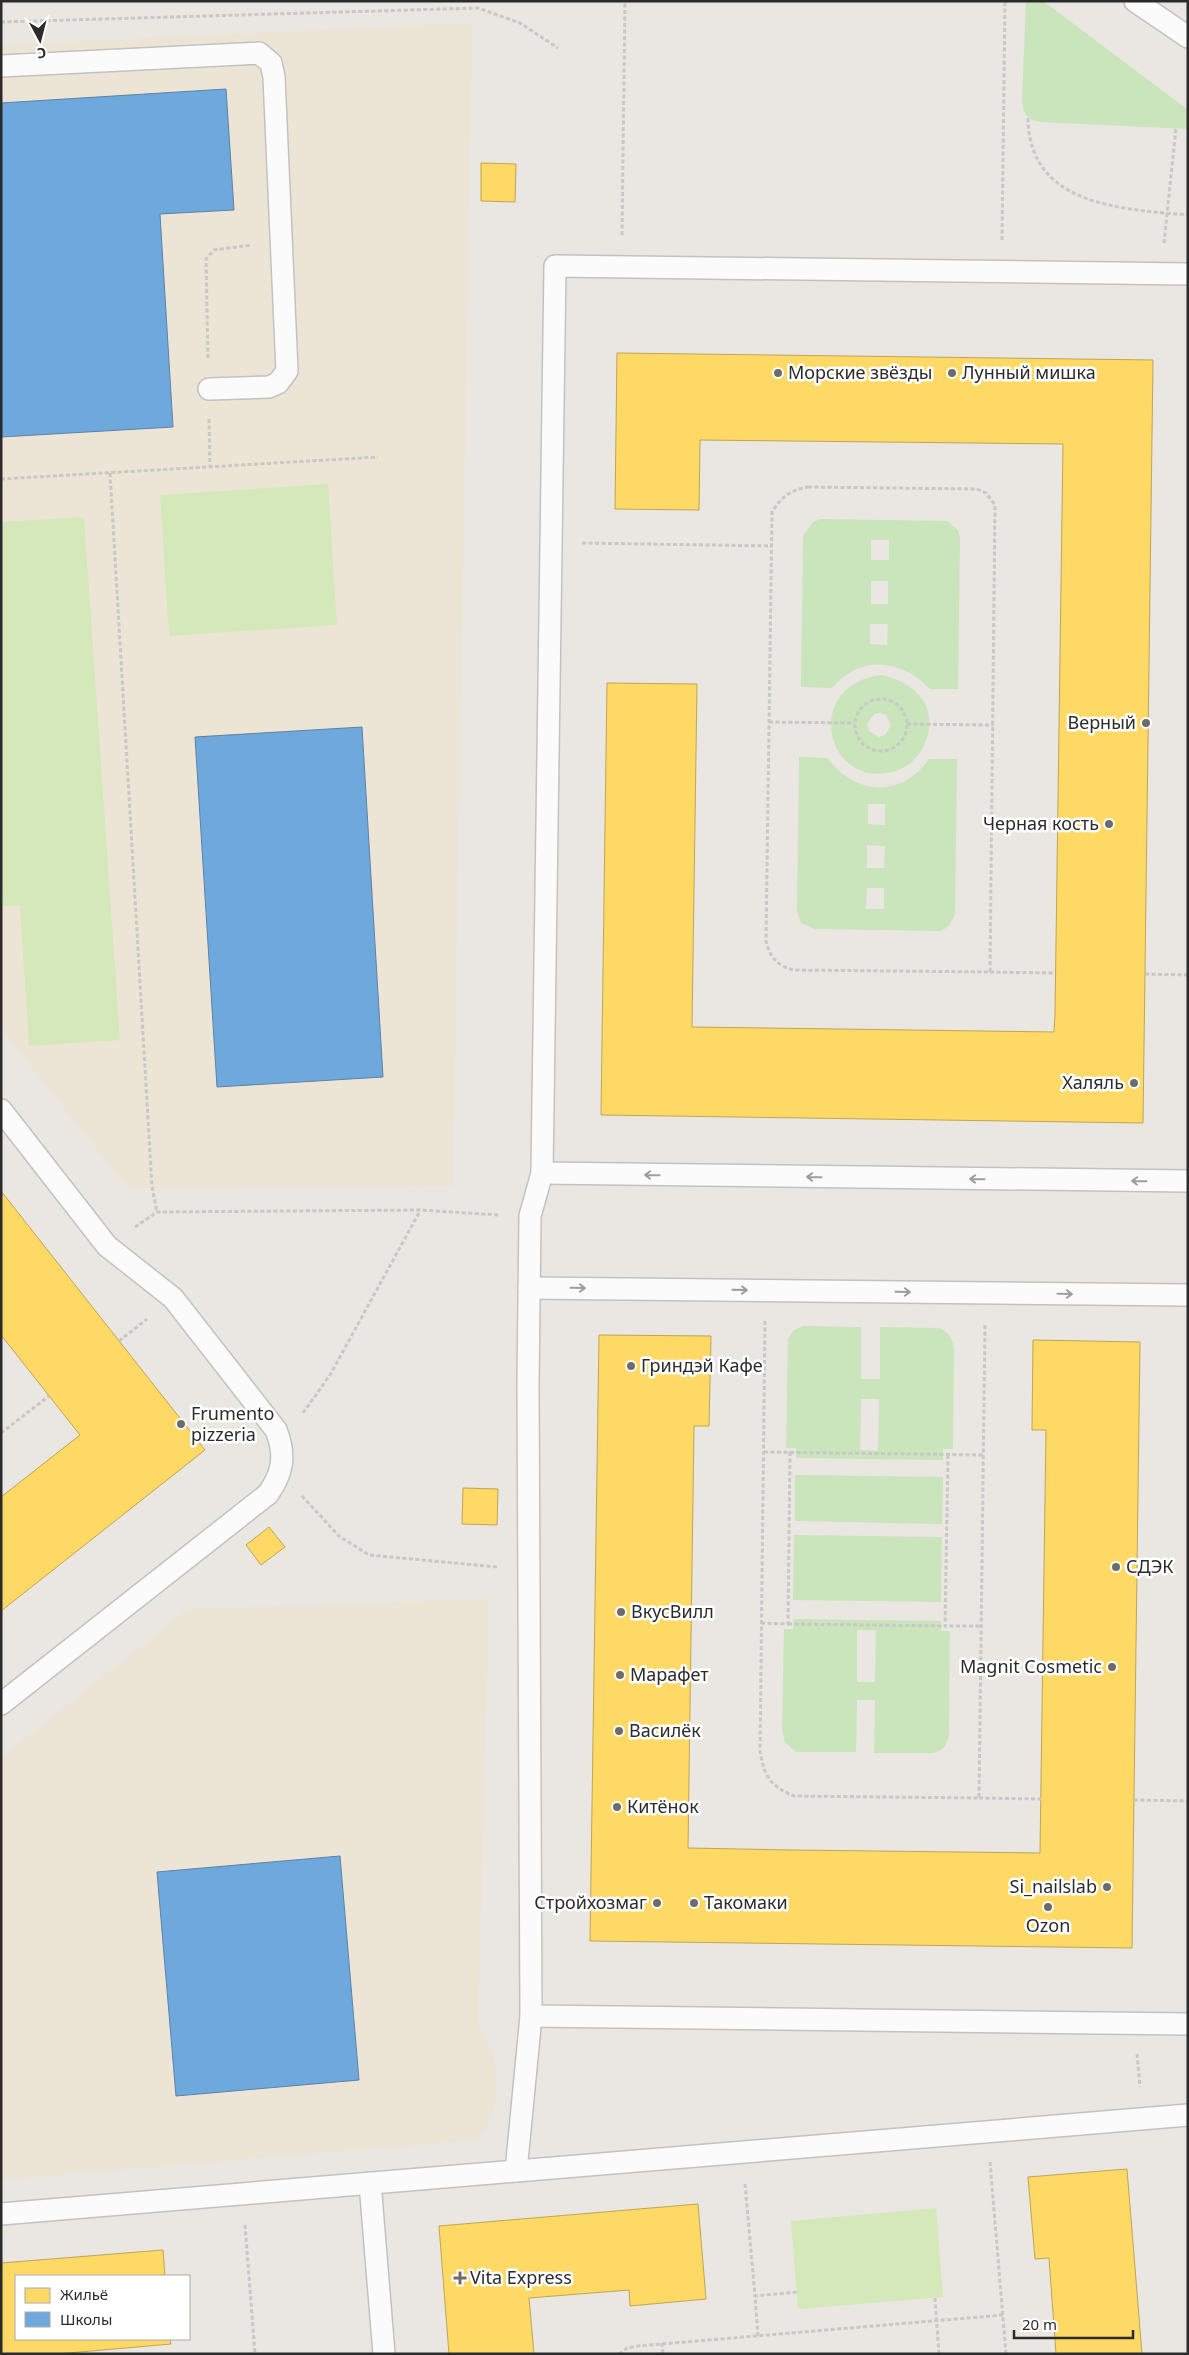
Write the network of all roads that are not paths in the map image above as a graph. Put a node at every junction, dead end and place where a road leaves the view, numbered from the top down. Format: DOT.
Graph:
graph roads {
  1 [pos="1135,1"];
  2 [pos="1188,37"];
  3 [pos="1,66"];
  4 [pos="1188,274"];
  5 [pos="209,389"];
  6 [pos="1,1110"];
  7 [pos="542,1173"];
  8 [pos="1188,1181"];
  9 [pos="529,1288"];
  10 [pos="1188,1296"];
  11 [pos="1,1704"];
  12 [pos="531,2016"];
  13 [pos="1188,2024"];
  14 [pos="1188,2115"];
  15 [pos="516,2171"];
  16 [pos="370,2183"];
  17 [pos="1,2214"];
  18 [pos="384,2354"];
  1 -- 2 [label="lane"];
  3 -- 5 [label="lane"];
  4 -- 7 [label="lane"];
  6 -- 11 [label="lane"];
  8 -- 7 [label="lane, one-way"];
  7 -- 9 [label="lane"];
  9 -- 10 [label="lane, one-way"];
  9 -- 12 [label="lane"];
  12 -- 13 [label="lane"];
  12 -- 15 [label="lane"];
  14 -- 15 [label="lane"];
  15 -- 16 [label="lane"];
  16 -- 17 [label="lane"];
  16 -- 18 [label="lane"];
}
